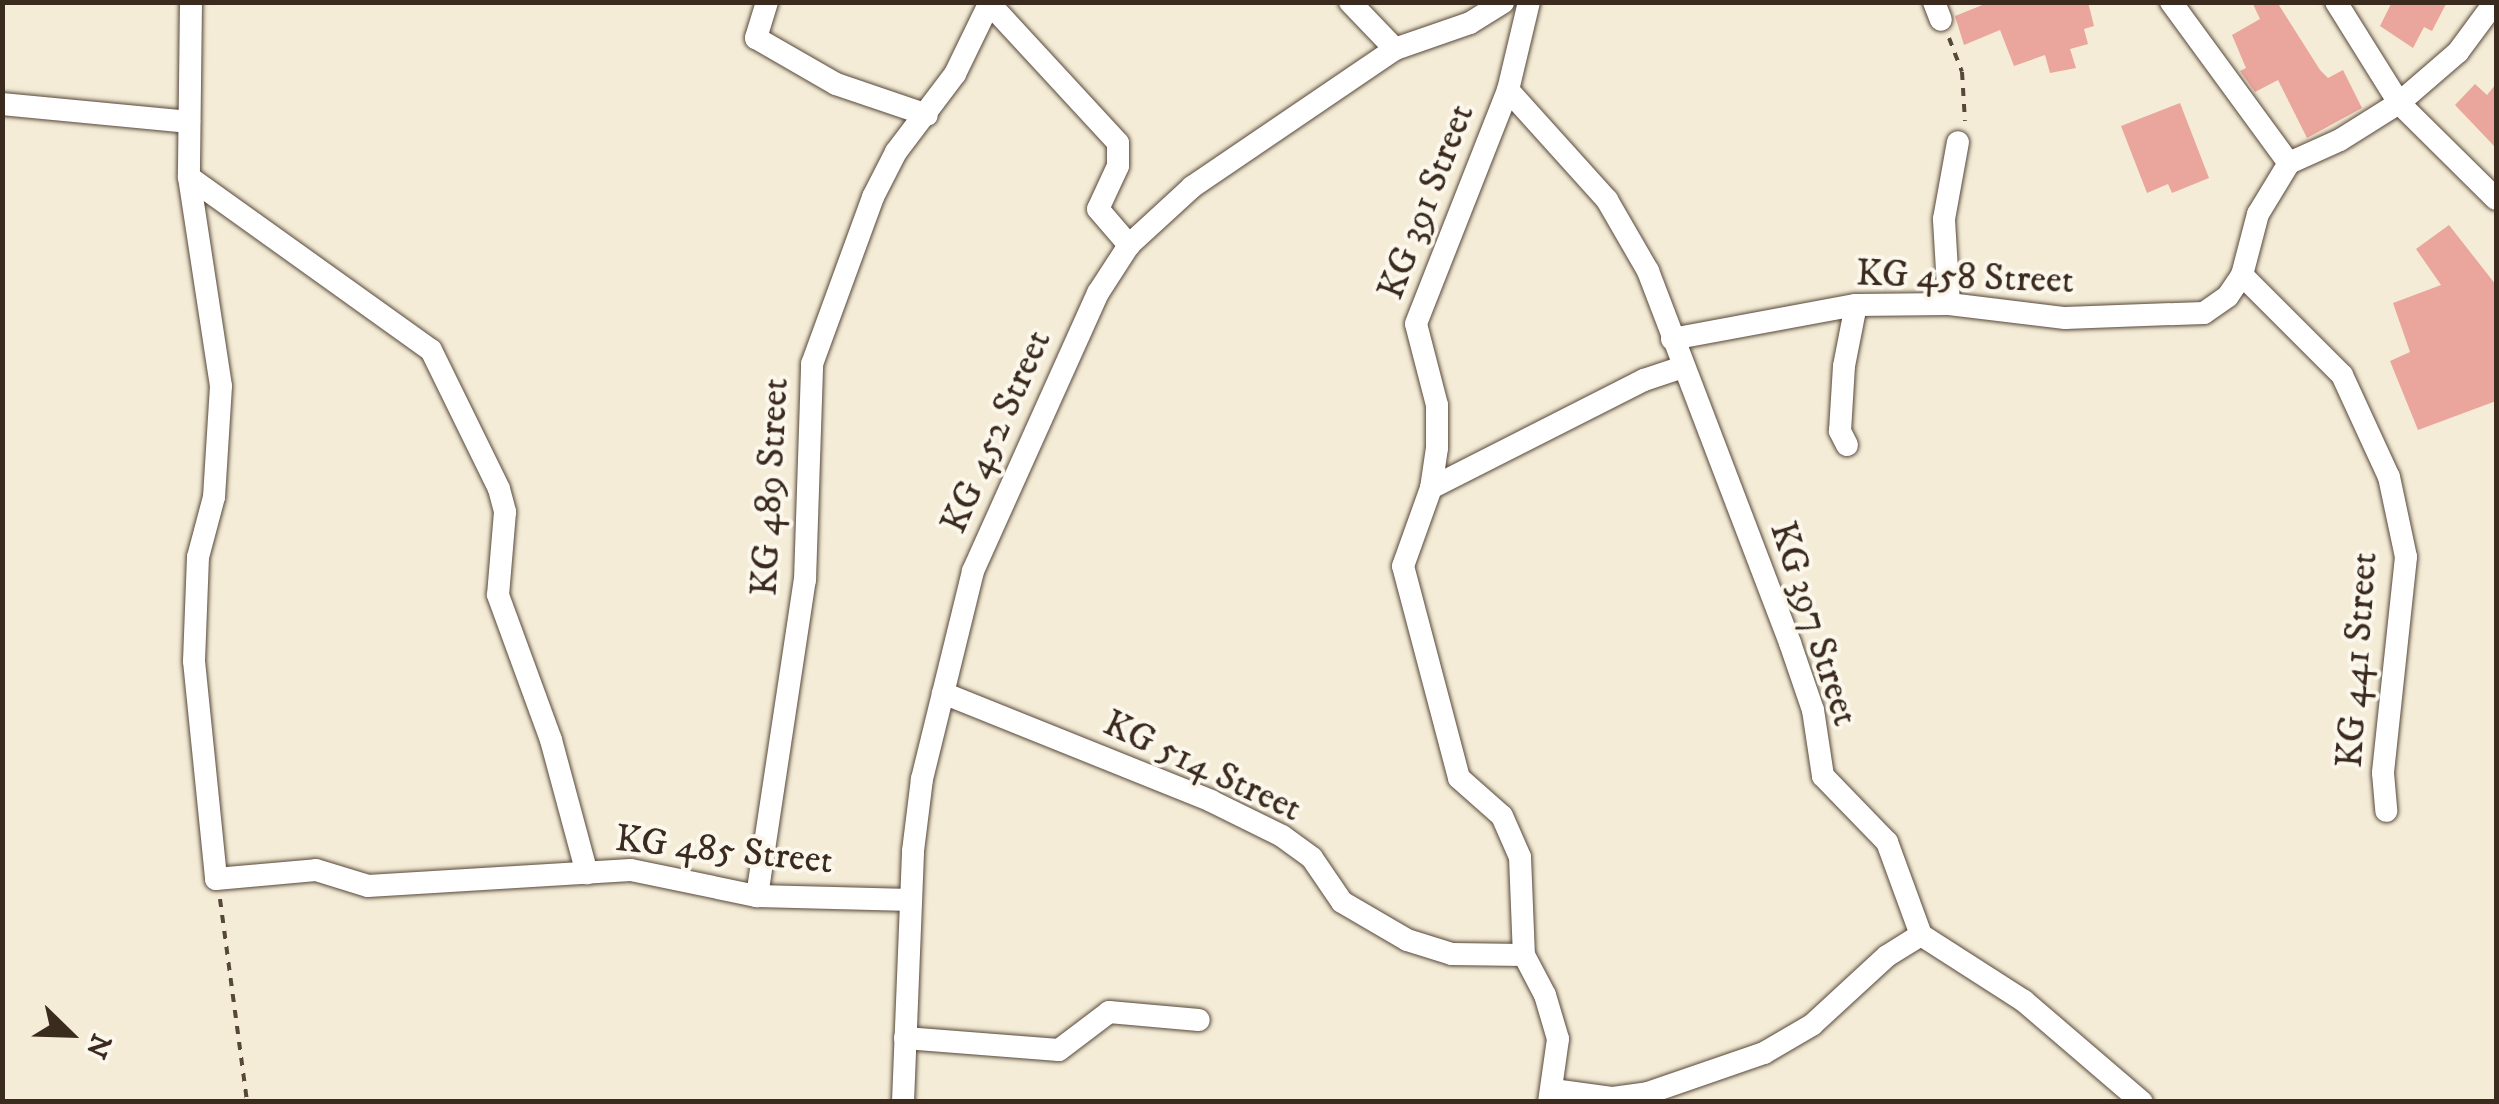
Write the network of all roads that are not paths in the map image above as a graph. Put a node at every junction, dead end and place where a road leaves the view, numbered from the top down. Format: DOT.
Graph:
graph roads {
  1 [pos="191,2"];
  2 [pos="767,2"];
  3 [pos="1350,2"];
  4 [pos="1503,2"];
  5 [pos="1530,2"];
  6 [pos="2171,2"];
  7 [pos="2336,2"];
  8 [pos="2495,2"];
  9 [pos="990,3"];
  10 [pos="1396,49"];
  11 [pos="1508,90"];
  12 [pos="2398,102"];
  13 [pos="2,104"];
  14 [pos="927,115"];
  15 [pos="189,122"];
  16 [pos="1958,142"];
  17 [pos="2289,163"];
  18 [pos="188,178"];
  19 [pos="2496,198"];
  20 [pos="1129,245"];
  21 [pos="2242,275"];
  22 [pos="1949,304"];
  23 [pos="1856,305"];
  24 [pos="1672,340"];
  25 [pos="1683,367"];
  26 [pos="1847,445"];
  27 [pos="1431,488"];
  28 [pos="943,693"];
  29 [pos="2386,810"];
  30 [pos="587,873"];
  31 [pos="757,896"];
  32 [pos="911,900"];
  33 [pos="1921,935"];
  34 [pos="1524,955"];
  35 [pos="1199,1020"];
  36 [pos="905,1038"];
  37 [pos="1551,1096"];
  38 [pos="903,1102"];
  39 [pos="2142,1102"];
  1 -- 15 [label="street"];
  2 -- 14 [label="street"];
  3 -- 10 [label="street"];
  4 -- 10 [label="street, KG 452 Street"];
  5 -- 11 [label="street, KG 391 Street"];
  6 -- 17 [label="street"];
  7 -- 12 [label="street"];
  8 -- 12 [label="street"];
  9 -- 14 [label="street, KG 489 Street"];
  9 -- 20 [label="street"];
  10 -- 20 [label="street, KG 452 Street"];
  11 -- 24 [label="street, KG 397 Street"];
  11 -- 27 [label="street, KG 391 Street"];
  12 -- 17 [label="street"];
  12 -- 19 [label="street"];
  13 -- 15 [label="street"];
  14 -- 31 [label="street, KG 489 Street"];
  15 -- 18 [label="street"];
  16 -- 22 [label="street"];
  17 -- 21 [label="street"];
  18 -- 30 [label="street"];
  18 -- 30 [label="street, KG 485 Street"];
  20 -- 28 [label="street, KG 452 Street"];
  21 -- 22 [label="street, KG 458 Street"];
  21 -- 29 [label="street, KG 441 Street"];
  22 -- 23 [label="street, KG 458 Street"];
  23 -- 24 [label="street, KG 458 Street"];
  23 -- 26 [label="street"];
  24 -- 25 [label="street, KG 397 Street"];
  25 -- 27 [label="street"];
  25 -- 33 [label="street, KG 397 Street"];
  27 -- 34 [label="street, KG 391 Street"];
  28 -- 32 [label="street, KG 452 Street"];
  28 -- 34 [label="street, KG 514 Street"];
  30 -- 31 [label="street, KG 485 Street"];
  31 -- 32 [label="street, KG 485 Street"];
  32 -- 36 [label="street, KG 452 Street"];
  33 -- 37 [label="street"];
  33 -- 39 [label="street"];
  34 -- 37 [label="street, KG 391 Street"];
  35 -- 36 [label="street"];
  36 -- 38 [label="street, KG 452 Street"];
}
